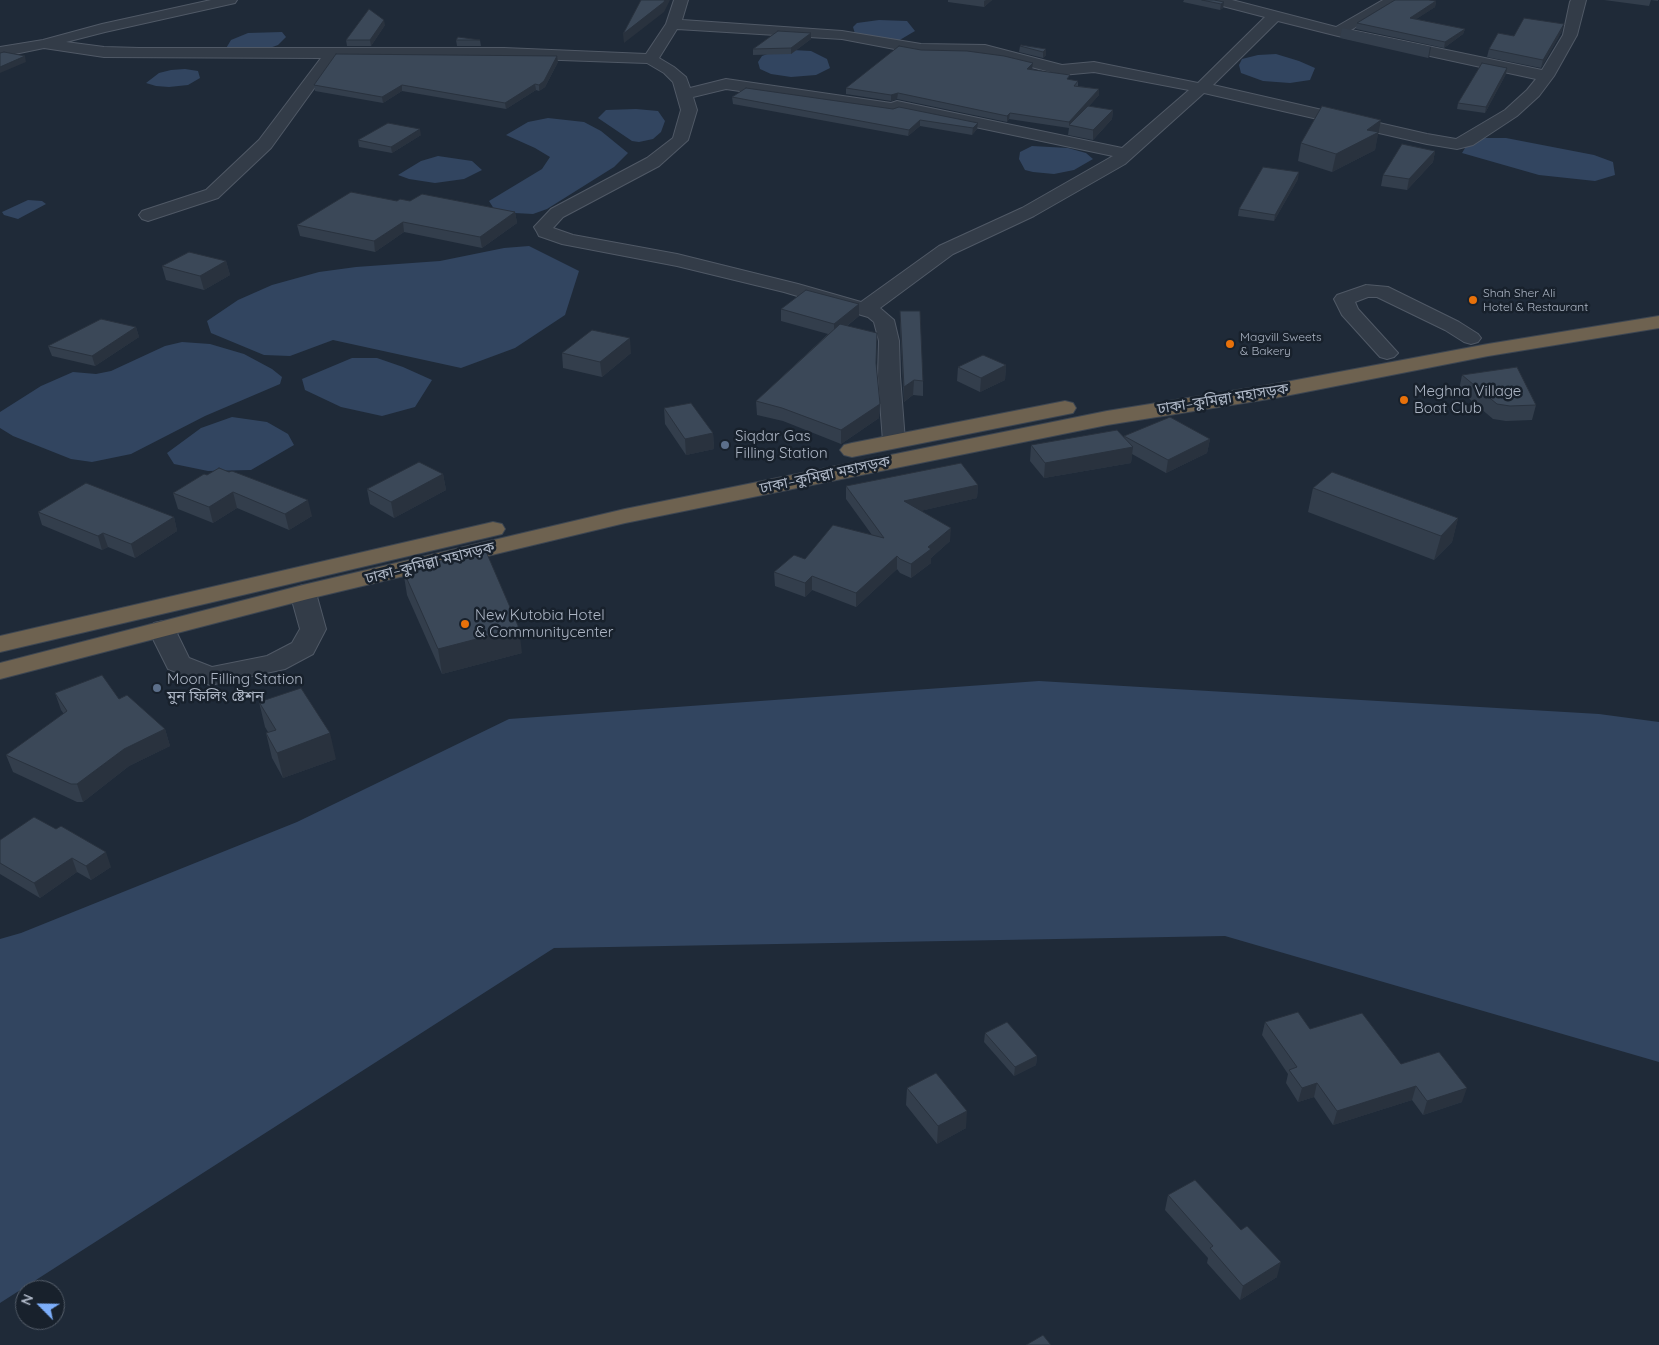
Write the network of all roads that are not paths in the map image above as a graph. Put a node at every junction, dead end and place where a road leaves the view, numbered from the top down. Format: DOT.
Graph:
graph roads {
  1 [pos="230,0"];
  2 [pos="681,0"];
  3 [pos="1216,0"];
  4 [pos="1393,0"];
  5 [pos="1579,0"];
  6 [pos="1274,16"];
  7 [pos="673,24"];
  8 [pos="1338,32"];
  9 [pos="44,44"];
  10 [pos="0,52"];
  11 [pos="332,53"];
  12 [pos="650,59"];
  13 [pos="1546,76"];
  14 [pos="1200,89"];
  15 [pos="685,94"];
  16 [pos="1126,154"];
  17 [pos="148,215"];
  18 [pos="1659,306"];
  19 [pos="865,309"];
  20 [pos="1659,322"];
  21 [pos="1471,338"];
  22 [pos="1387,353"];
  23 [pos="894,441"];
  24 [pos="303,593"];
  25 [pos="163,629"];
  26 [pos="0,644"];
  27 [pos="0,671"];
  1 -- 9 [label="street"];
  2 -- 7 [label="street"];
  3 -- 6 [label="street"];
  4 -- 8 [label="street"];
  5 -- 13 [label="street"];
  6 -- 8 [label="street"];
  6 -- 14 [label="street"];
  7 -- 12 [label="street"];
  7 -- 14 [label="street"];
  8 -- 13 [label="street"];
  9 -- 10 [label="street"];
  9 -- 11 [label="street"];
  11 -- 12 [label="street"];
  11 -- 17 [label="street"];
  12 -- 15 [label="street"];
  13 -- 14 [label="street"];
  14 -- 16 [label="street"];
  15 -- 16 [label="street"];
  15 -- 19 [label="street"];
  16 -- 19 [label="street"];
  18 -- 21 [label="highway, ঢাকা–কুমিল্লা মহাসড়ক"];
  19 -- 23 [label="street"];
  20 -- 24 [label="highway, ঢাকা–কুমিল্লা মহাসড়ক"];
  21 -- 22 [label="highway, ঢাকা–কুমিল্লা মহাসড়ক"];
  21 -- 22 [label="street"];
  22 -- 23 [label="highway, ঢাকা–কুমিল্লা মহাসড়ক"];
  23 -- 26 [label="highway, ঢাকা–কুমিল্লা মহাসড়ক"];
  24 -- 25 [label="highway, ঢাকা–কুমিল্লা মহাসড়ক"];
  24 -- 25 [label="street"];
  25 -- 27 [label="highway, ঢাকা–কুমিল্লা মহাসড়ক"];
}
